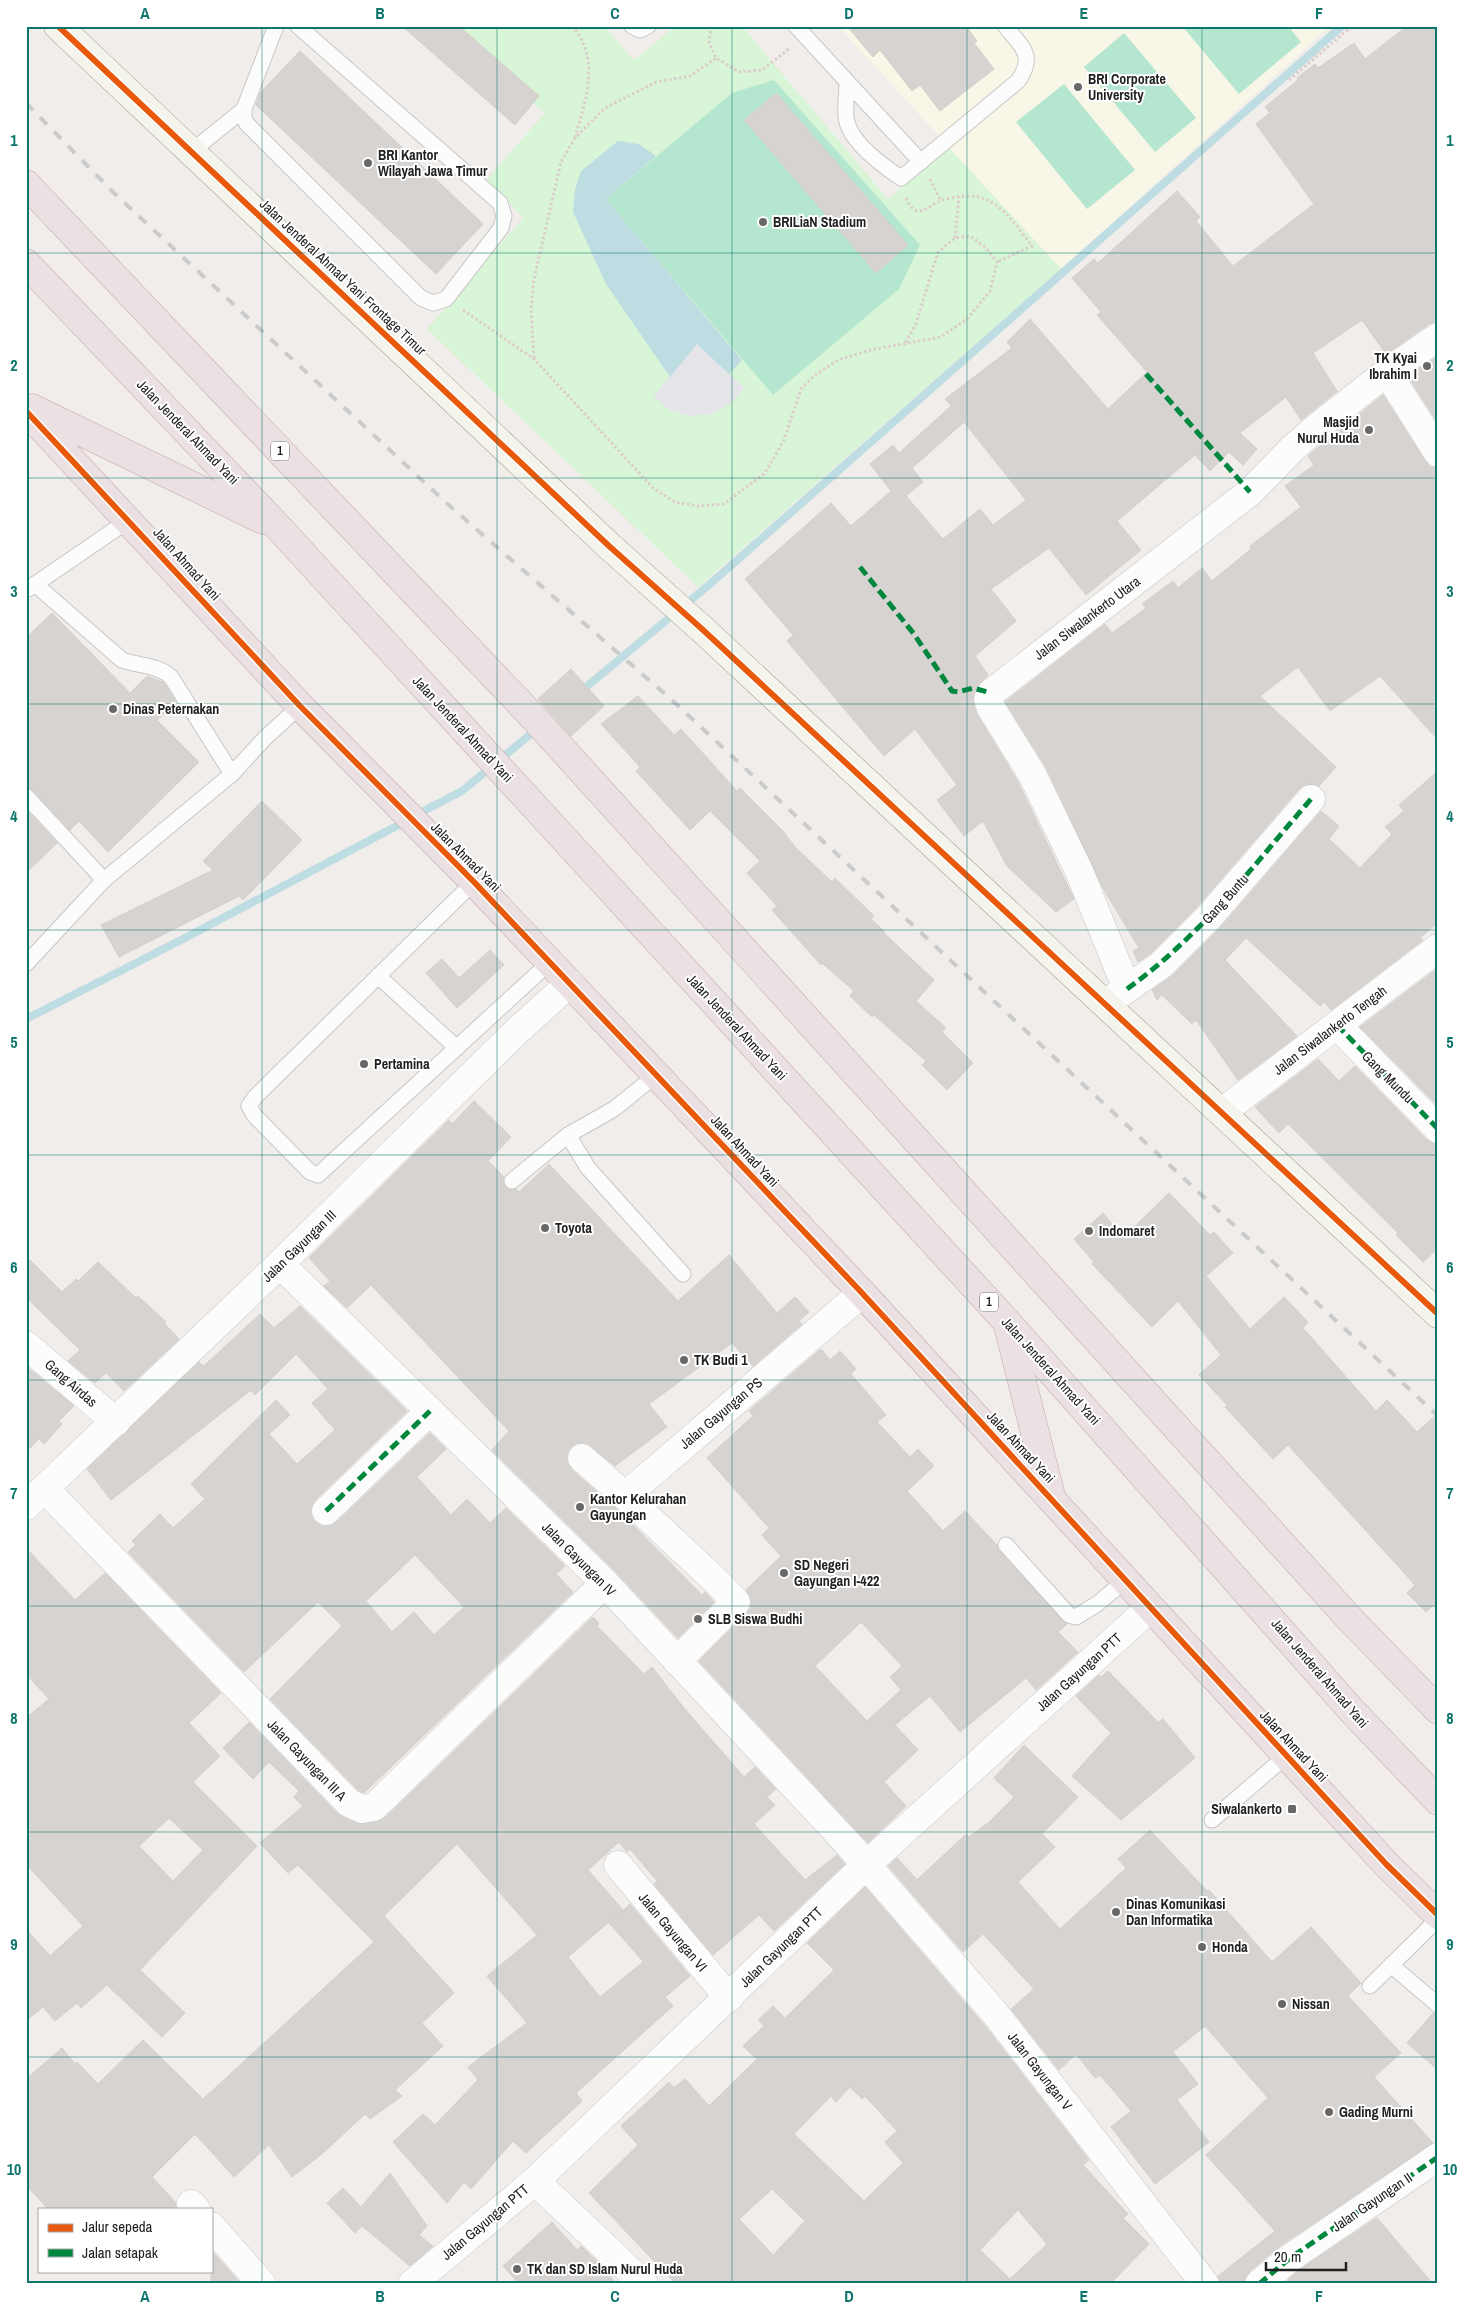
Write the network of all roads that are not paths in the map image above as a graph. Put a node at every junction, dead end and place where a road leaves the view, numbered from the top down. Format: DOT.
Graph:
graph roads {
  1 [pos="58,26"];
  2 [pos="276,26"];
  3 [pos="298,26"];
  4 [pos="632,26"];
  5 [pos="648,26"];
  6 [pos="1005,26"];
  7 [pos="800,31"];
  8 [pos="847,82"];
  9 [pos="244,109"];
  10 [pos="192,150"];
  11 [pos="921,162"];
  12 [pos="26,184"];
  13 [pos="26,263"];
  14 [pos="1438,336"];
  15 [pos="1386,372"];
  16 [pos="26,405"];
  17 [pos="26,411"];
  18 [pos="1438,452"];
  19 [pos="129,520"];
  20 [pos="278,527"];
  21 [pos="30,587"];
  22 [pos="300,706"];
  23 [pos="232,774"];
  24 [pos="26,796"];
  25 [pos="1311,799"];
  26 [pos="104,880"];
  27 [pos="474,882"];
  28 [pos="1438,948"];
  29 [pos="550,962"];
  30 [pos="26,964"];
  31 [pos="378,976"];
  32 [pos="570,983"];
  33 [pos="1117,996"];
  34 [pos="1337,1026"];
  35 [pos="457,1048"];
  36 [pos="656,1075"];
  37 [pos="1222,1112"];
  38 [pos="1438,1129"];
  39 [pos="568,1135"];
  40 [pos="512,1181"];
  41 [pos="280,1264"];
  42 [pos="683,1274"];
  43 [pos="862,1293"];
  44 [pos="1438,1314"];
  45 [pos="1007,1322"];
  46 [pos="26,1345"];
  47 [pos="430,1411"];
  48 [pos="116,1422"];
  49 [pos="582,1458"];
  50 [pos="625,1496"];
  51 [pos="36,1497"];
  52 [pos="1052,1500"];
  53 [pos="326,1511"];
  54 [pos="1006,1545"];
  55 [pos="1126,1580"];
  56 [pos="605,1583"];
  57 [pos="1150,1608"];
  58 [pos="678,1661"];
  59 [pos="1438,1710"];
  60 [pos="1286,1756"];
  61 [pos="1438,1801"];
  62 [pos="1212,1820"];
  63 [pos="618,1865"];
  64 [pos="866,1865"];
  65 [pos="1438,1915"];
  66 [pos="1438,1919"];
  67 [pos="1391,1965"];
  68 [pos="1370,1986"];
  69 [pos="728,1998"];
  70 [pos="1438,2005"];
  71 [pos="1438,2157"];
  72 [pos="535,2181"];
  73 [pos="212,2227"];
  74 [pos="262,2284"];
  75 [pos="412,2284"];
  76 [pos="644,2284"];
  77 [pos="1205,2284"];
  78 [pos="1259,2284"];
  1 -- 10 [label="street, Jalan Jenderal Ahmad Yani Frontage Timur"];
  2 -- 9 [label="lane"];
  3 -- 9 [label="lane"];
  4 -- 5 [label="lane"];
  6 -- 11 [label="lane"];
  7 -- 8 [label="lane"];
  8 -- 11 [label="lane"];
  8 -- 11 [label="lane"];
  9 -- 10 [label="lane"];
  10 -- 33 [label="street, Jalan Jenderal Ahmad Yani Frontage Timur"];
  12 -- 59 [label="highway, 1"];
  13 -- 20 [label="highway, Jalan Jenderal Ahmad Yani / 1"];
  14 -- 15 [label="street, Jalan Siwalankerto Utara"];
  15 -- 18 [label="street"];
  15 -- 33 [label="street, Jalan Siwalankerto Utara"];
  16 -- 20 [label="highway"];
  17 -- 19 [label="highway, Jalan Ahmad Yani"];
  19 -- 21 [label="lane"];
  19 -- 22 [label="highway, Jalan Ahmad Yani"];
  20 -- 45 [label="highway, Jalan Jenderal Ahmad Yani / 1"];
  21 -- 23 [label="lane"];
  22 -- 23 [label="lane"];
  22 -- 27 [label="highway, Jalan Ahmad Yani"];
  23 -- 26 [label="lane"];
  24 -- 26 [label="lane"];
  25 -- 33 [label="street, Gang Buntu"];
  26 -- 30 [label="lane"];
  27 -- 29 [label="highway, Jalan Ahmad Yani"];
  27 -- 31 [label="lane"];
  28 -- 34 [label="street, Jalan Siwalankerto Tengah"];
  29 -- 32 [label="highway, Jalan Ahmad Yani"];
  29 -- 35 [label="lane"];
  31 -- 35 [label="lane"];
  31 -- 35 [label="lane"];
  32 -- 36 [label="highway, Jalan Ahmad Yani"];
  32 -- 41 [label="street, Jalan Gayungan III"];
  33 -- 37 [label="street, Jalan Jenderal Ahmad Yani Frontage Timur"];
  34 -- 37 [label="street, Jalan Siwalankerto Tengah"];
  34 -- 38 [label="street, Gang Mundu"];
  36 -- 39 [label="lane"];
  36 -- 43 [label="highway, Jalan Ahmad Yani"];
  37 -- 44 [label="street, Jalan Jenderal Ahmad Yani Frontage Timur"];
  39 -- 40 [label="lane"];
  39 -- 42 [label="lane"];
  41 -- 47 [label="street, Jalan Gayungan IV"];
  41 -- 48 [label="street, Jalan Gayungan III"];
  43 -- 50 [label="street, Jalan Gayungan PS"];
  43 -- 52 [label="highway, Jalan Ahmad Yani"];
  45 -- 52 [label="highway"];
  45 -- 61 [label="highway, Jalan Jenderal Ahmad Yani / 1"];
  46 -- 48 [label="street, Gang Airdas"];
  47 -- 53 [label="street"];
  47 -- 56 [label="street, Jalan Gayungan IV"];
  48 -- 51 [label="street, Jalan Gayungan III"];
  49 -- 50 [label="street"];
  50 -- 58 [label="street"];
  51 -- 56 [label="street, Jalan Gayungan III A"];
  52 -- 55 [label="highway, Jalan Ahmad Yani"];
  54 -- 55 [label="lane"];
  55 -- 57 [label="highway, Jalan Ahmad Yani"];
  56 -- 58 [label="street, Jalan Gayungan IV"];
  57 -- 60 [label="highway, Jalan Ahmad Yani"];
  57 -- 64 [label="street, Jalan Gayungan PTT"];
  58 -- 64 [label="street, Jalan Gayungan IV"];
  60 -- 62 [label="lane"];
  60 -- 65 [label="highway, Jalan Ahmad Yani"];
  63 -- 69 [label="street, Jalan Gayungan VI"];
  64 -- 69 [label="street, Jalan Gayungan PTT"];
  64 -- 77 [label="street, Jalan Gayungan V"];
  66 -- 67 [label="lane"];
  67 -- 68 [label="lane"];
  67 -- 70 [label="lane"];
  69 -- 72 [label="street, Jalan Gayungan PTT"];
  71 -- 78 [label="street, Jalan Gayungan II"];
  72 -- 75 [label="street, Jalan Gayungan PTT"];
  72 -- 76 [label="street"];
  73 -- 74 [label="street"];
}
